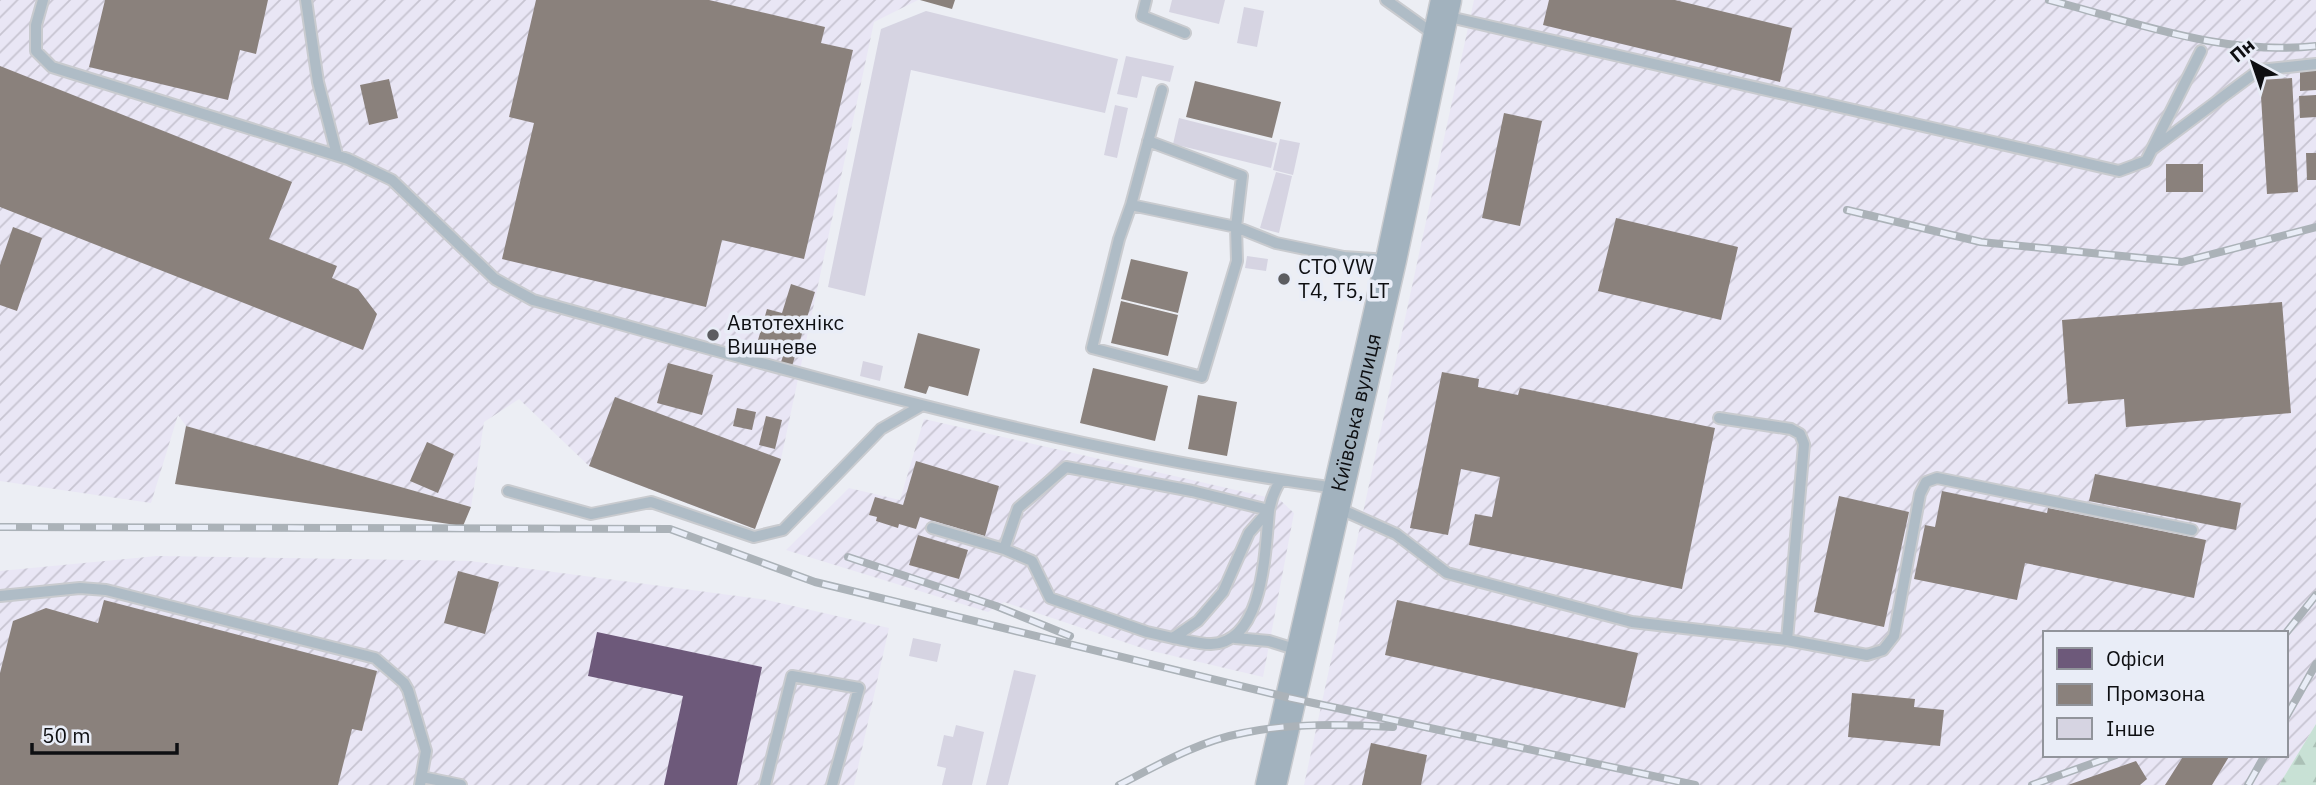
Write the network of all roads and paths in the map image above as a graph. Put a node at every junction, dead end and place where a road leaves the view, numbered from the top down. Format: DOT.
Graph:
graph roads {
  1 [pos="43,0"];
  2 [pos="306,0"];
  3 [pos="1146,0"];
  4 [pos="1386,0"];
  5 [pos="1442,17"];
  6 [pos="1185,33"];
  7 [pos="2201,51"];
  8 [pos="2316,64"];
  9 [pos="1161,90"];
  10 [pos="1148,141"];
  11 [pos="2152,150"];
  12 [pos="337,155"];
  13 [pos="1130,205"];
  14 [pos="1236,227"];
  15 [pos="1391,260"];
  16 [pos="921,406"];
  17 [pos="1719,418"];
  18 [pos="1280,481"];
  19 [pos="508,491"];
  20 [pos="1337,498"];
  21 [pos="1269,510"];
  22 [pos="932,528"];
  23 [pos="2192,530"];
  24 [pos="1004,549"];
  25 [pos="3,598"];
  26 [pos="1173,638"];
  27 [pos="1235,638"];
  28 [pos="1787,640"];
  29 [pos="1301,651"];
  30 [pos="421,781"];
  31 [pos="461,785"];
  32 [pos="765,785"];
  33 [pos="832,785"];
  34 [pos="1271,785"];
  1 -- 12 [label="lane"];
  2 -- 12 [label="lane"];
  3 -- 6 [label="lane"];
  4 -- 5 [label="lane"];
  5 -- 11 [label="lane"];
  5 -- 15 [label="main road, Київська вулиця"];
  7 -- 11 [label="lane"];
  8 -- 11 [label="lane"];
  9 -- 10 [label="lane"];
  10 -- 13 [label="lane"];
  10 -- 14 [label="lane"];
  12 -- 16 [label="lane"];
  13 -- 14 [label="lane"];
  13 -- 14 [label="lane"];
  14 -- 15 [label="lane"];
  15 -- 20 [label="main road, Київська вулиця"];
  16 -- 18 [label="lane"];
  16 -- 19 [label="lane"];
  17 -- 28 [label="lane"];
  18 -- 20 [label="lane"];
  18 -- 21 [label="lane"];
  20 -- 28 [label="lane"];
  20 -- 29 [label="main road, Київська вулиця"];
  21 -- 24 [label="lane"];
  21 -- 26 [label="lane"];
  21 -- 27 [label="lane"];
  22 -- 24 [label="lane"];
  23 -- 28 [label="lane"];
  24 -- 26 [label="lane"];
  25 -- 30 [label="lane"];
  26 -- 27 [label="lane"];
  27 -- 29 [label="lane"];
  29 -- 34 [label="main road, Київська вулиця"];
  30 -- 31 [label="lane"];
  32 -- 33 [label="lane"];
}
